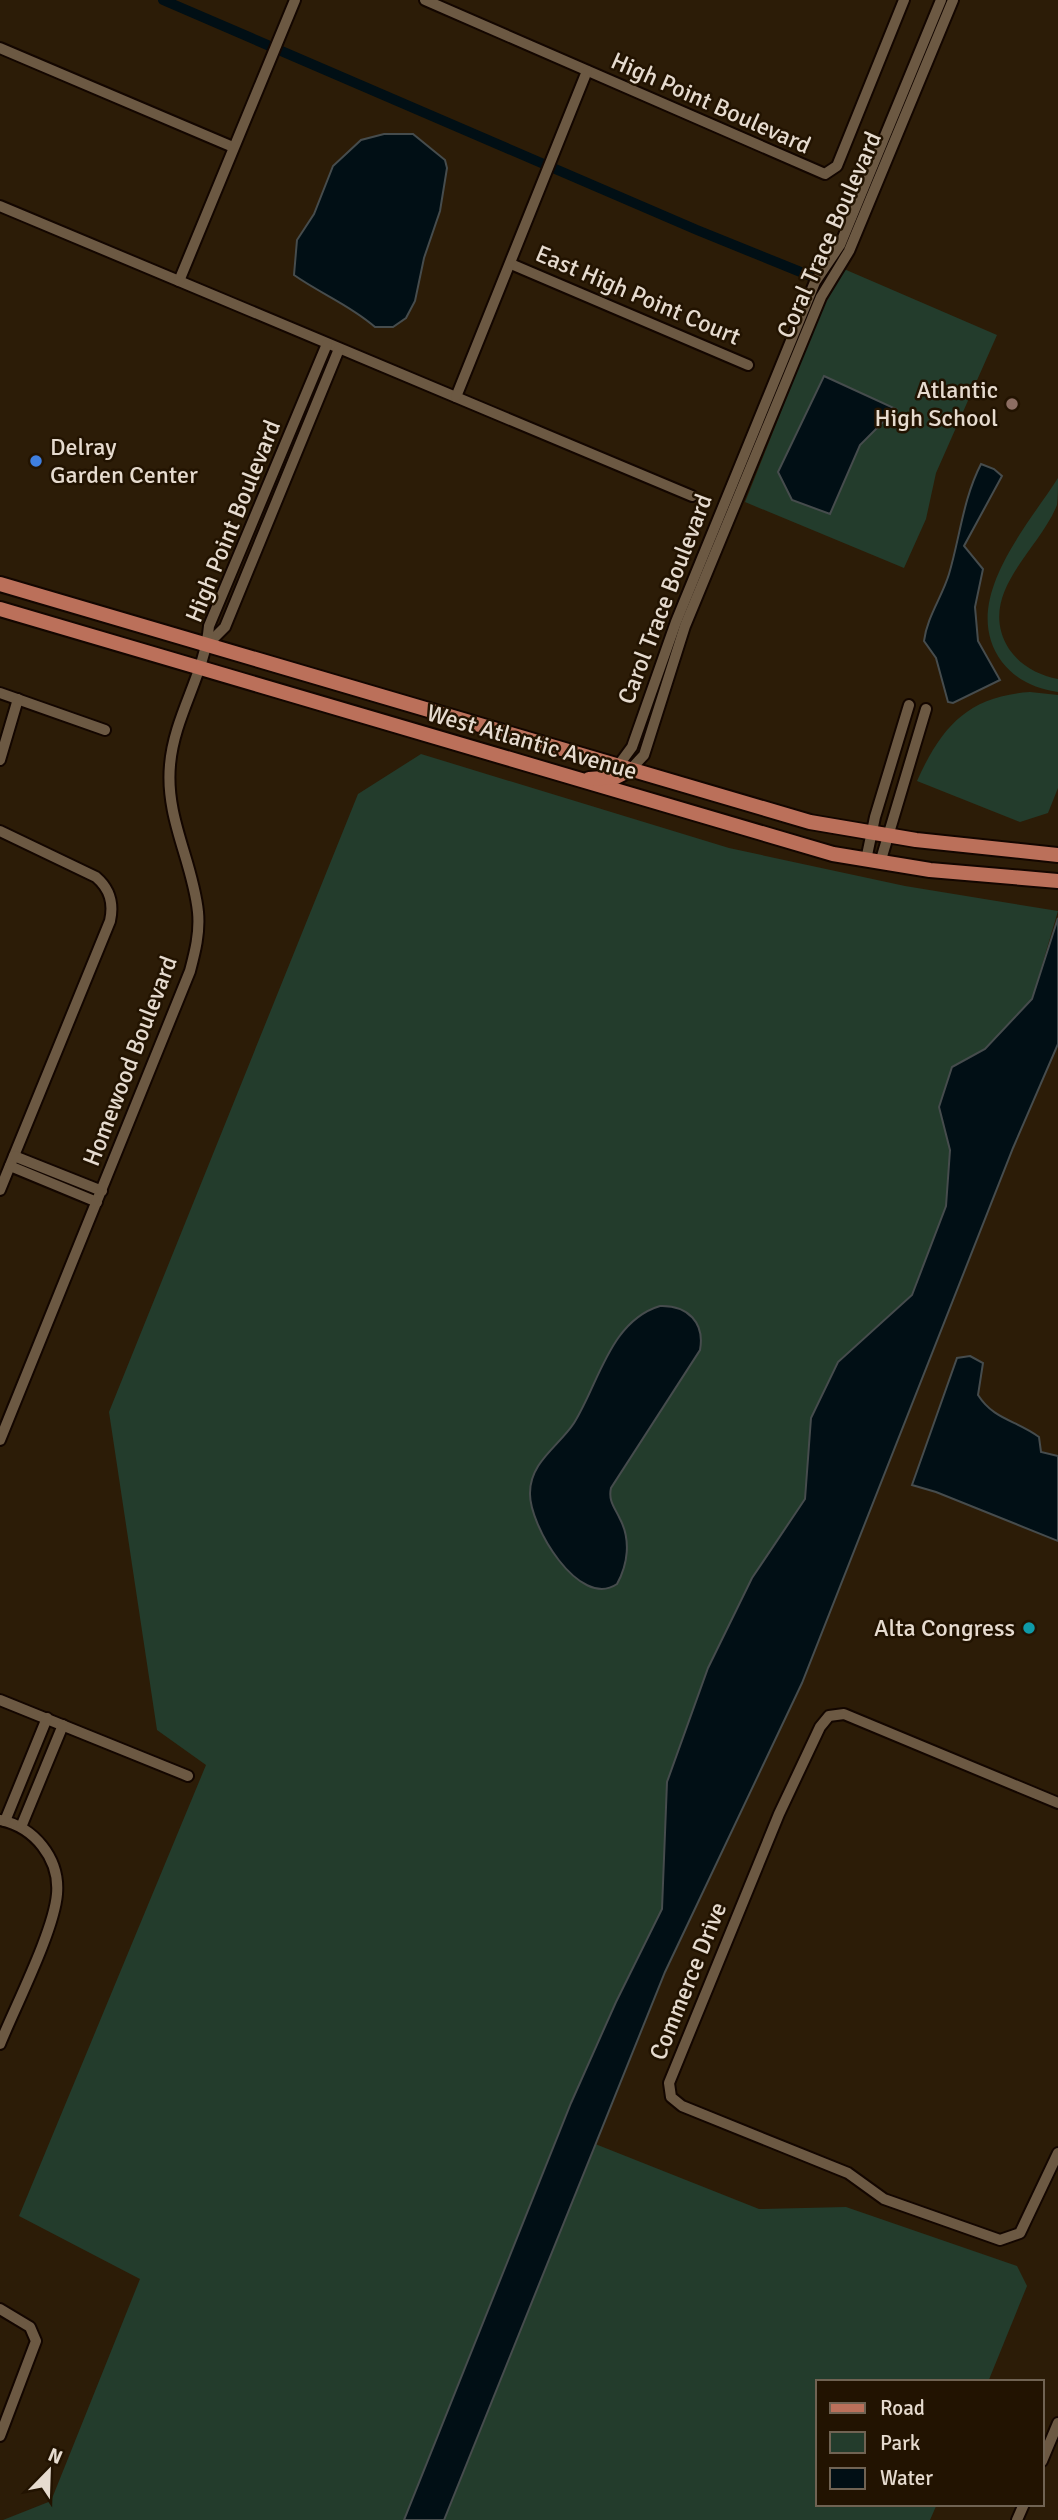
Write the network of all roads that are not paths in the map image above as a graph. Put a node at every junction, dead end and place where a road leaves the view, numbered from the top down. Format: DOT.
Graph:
graph roads {
  1 [pos="295,0"];
  2 [pos="425,0"];
  3 [pos="903,0"];
  4 [pos="941,0"];
  5 [pos="953,0"];
  6 [pos="0,48"];
  7 [pos="587,71"];
  8 [pos="233,147"];
  9 [pos="0,206"];
  10 [pos="510,264"];
  11 [pos="179,281"];
  12 [pos="327,344"];
  13 [pos="339,349"];
  14 [pos="748,365"];
  15 [pos="456,397"];
  16 [pos="754,447"];
  17 [pos="692,496"];
  18 [pos="0,584"];
  19 [pos="0,609"];
  20 [pos="207,645"];
  21 [pos="199,668"];
  22 [pos="0,692"];
  23 [pos="18,699"];
  24 [pos="909,705"];
  25 [pos="926,709"];
  26 [pos="105,730"];
  27 [pos="0,760"];
  28 [pos="624,768"];
  29 [pos="577,779"];
  30 [pos="0,831"];
  31 [pos="871,833"];
  32 [pos="887,836"];
  33 [pos="1058,855"];
  34 [pos="873,861"];
  35 [pos="1058,881"];
  36 [pos="12,1161"];
  37 [pos="0,1190"];
  38 [pos="100,1196"];
  39 [pos="0,1440"];
  40 [pos="0,1700"];
  41 [pos="47,1718"];
  42 [pos="63,1725"];
  43 [pos="188,1776"];
  44 [pos="1058,1803"];
  45 [pos="10,1823"];
  46 [pos="0,2045"];
  47 [pos="1058,2153"];
  48 [pos="0,2309"];
  49 [pos="1058,2423"];
  50 [pos="0,2436"];
  51 [pos="1044,2456"];
  1 -- 8 [label="street"];
  2 -- 7 [label="street, High Point Boulevard"];
  3 -- 7 [label="street, High Point Boulevard"];
  4 -- 16 [label="street, Coral Trace Boulevard"];
  5 -- 16 [label="street, Coral Trace Boulevard"];
  6 -- 8 [label="street"];
  7 -- 10 [label="street, High Point Boulevard"];
  8 -- 11 [label="street"];
  9 -- 11 [label="street"];
  10 -- 14 [label="street, East High Point Court"];
  10 -- 15 [label="street, High Point Boulevard"];
  11 -- 12 [label="street"];
  12 -- 13 [label="street"];
  12 -- 20 [label="street, High Point Boulevard"];
  13 -- 15 [label="street"];
  13 -- 20 [label="street, High Point Boulevard"];
  15 -- 17 [label="street"];
  16 -- 28 [label="street, Carol Trace Boulevard"];
  18 -- 20 [label="main road, West Atlantic Avenue"];
  19 -- 21 [label="main road, West Atlantic Avenue"];
  20 -- 21 [label="street, Homewood Boulevard"];
  20 -- 28 [label="main road, West Atlantic Avenue"];
  21 -- 29 [label="main road, West Atlantic Avenue"];
  21 -- 38 [label="street, Homewood Boulevard"];
  22 -- 23 [label="street"];
  23 -- 26 [label="street"];
  23 -- 27 [label="street"];
  24 -- 31 [label="street"];
  25 -- 32 [label="street"];
  28 -- 29 [label="main road"];
  28 -- 31 [label="main road, West Atlantic Avenue"];
  29 -- 34 [label="main road, West Atlantic Avenue"];
  30 -- 36 [label="street"];
  31 -- 32 [label="main road, West Atlantic Avenue"];
  31 -- 34 [label="street"];
  32 -- 33 [label="main road, West Atlantic Avenue"];
  32 -- 34 [label="street"];
  34 -- 35 [label="main road, West Atlantic Avenue"];
  36 -- 37 [label="street"];
  36 -- 38 [label="street"];
  38 -- 39 [label="street, Homewood Boulevard"];
  40 -- 41 [label="street"];
  41 -- 42 [label="street"];
  41 -- 45 [label="street"];
  42 -- 43 [label="street"];
  42 -- 45 [label="street"];
  44 -- 47 [label="street, Commerce Drive"];
  45 -- 46 [label="street"];
  48 -- 50 [label="street"];
  49 -- 51 [label="street"];
}
